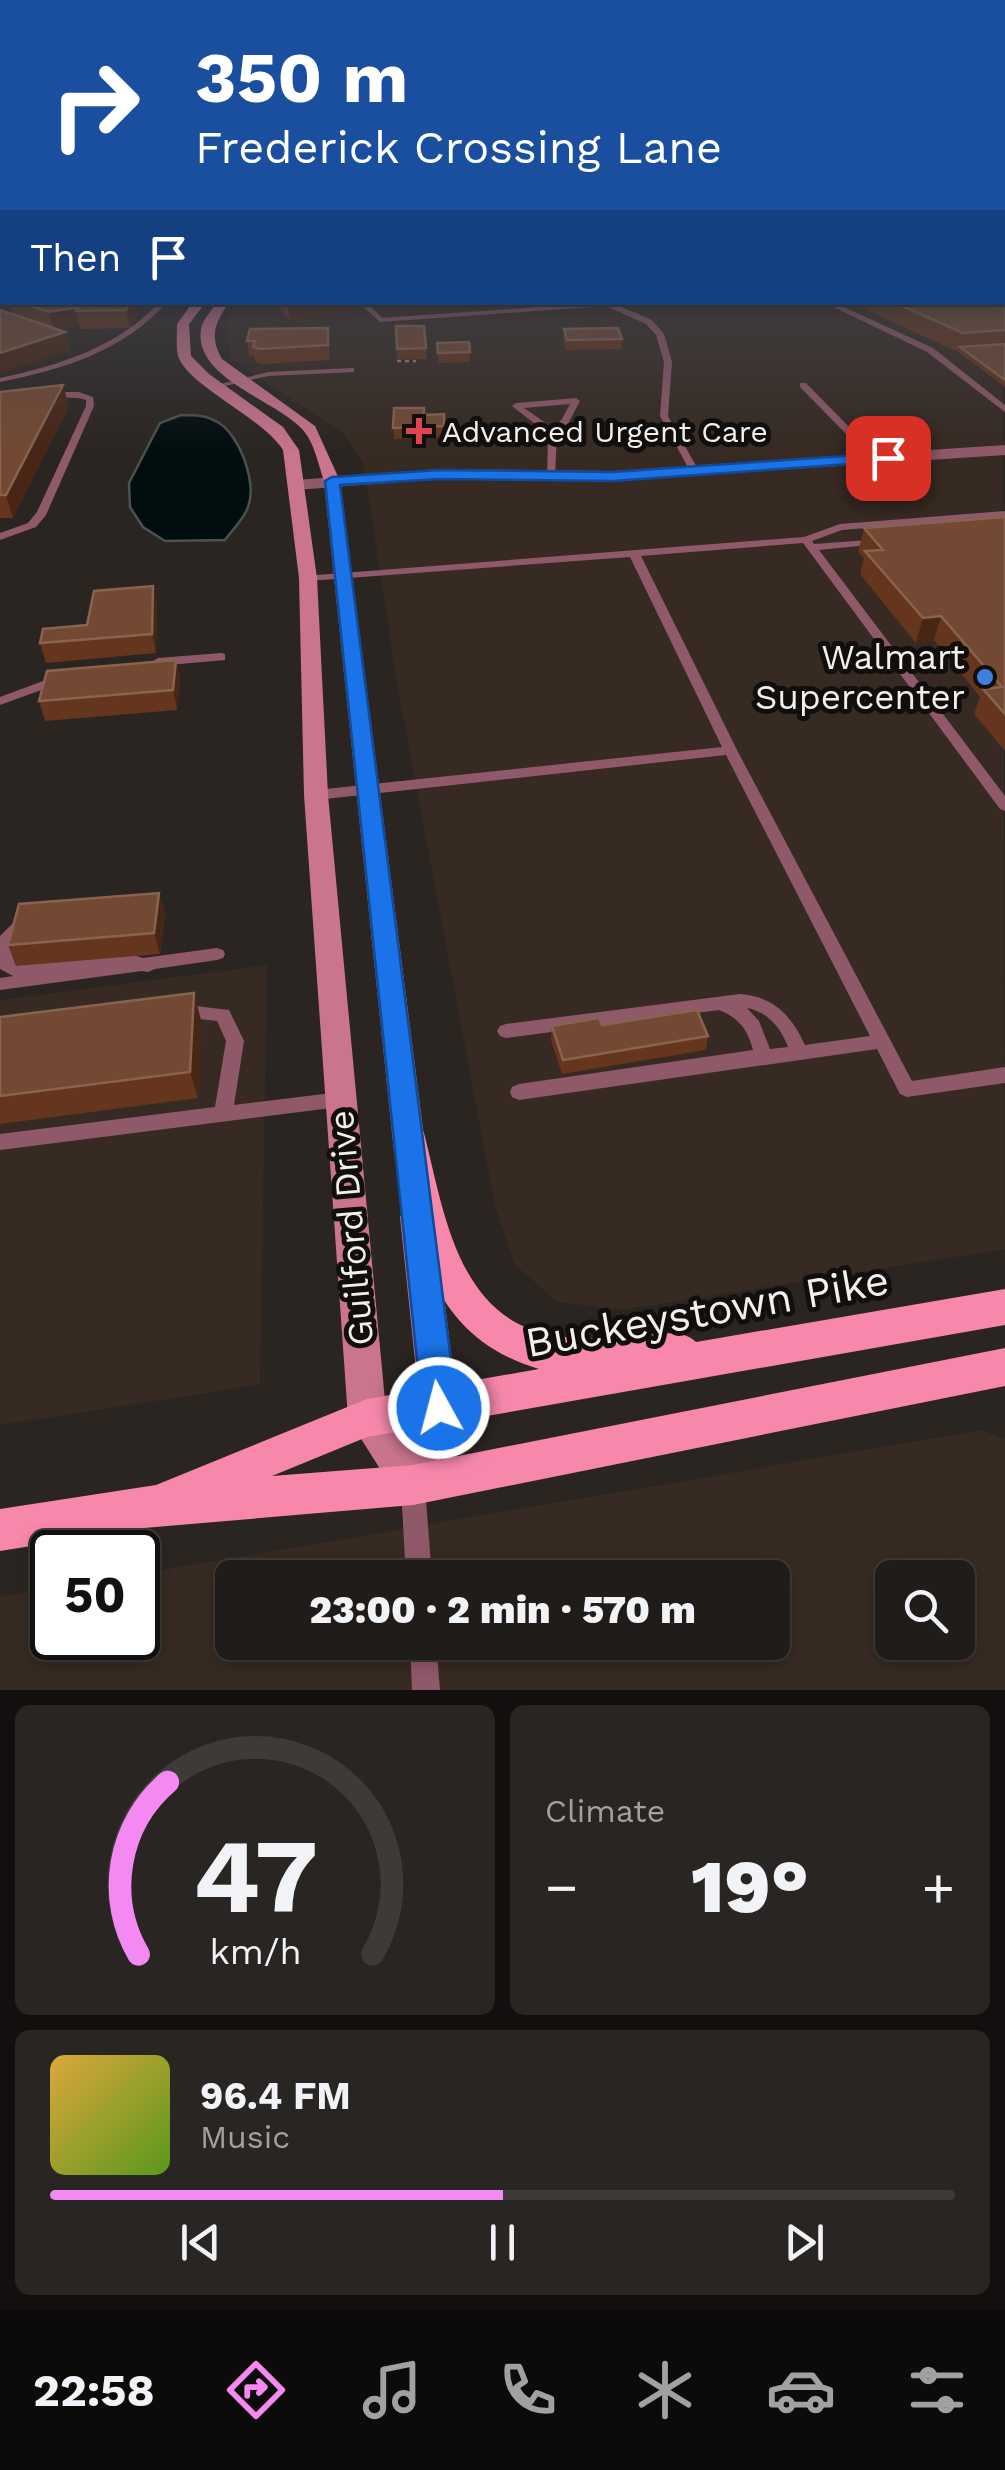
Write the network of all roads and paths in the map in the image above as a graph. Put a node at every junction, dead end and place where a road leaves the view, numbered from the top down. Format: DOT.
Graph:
graph roads {
  1 [pos="161,305"];
  2 [pos="198,305"];
  3 [pos="220,305"];
  4 [pos="364,305"];
  5 [pos="579,305"];
  6 [pos="609,305"];
  7 [pos="832,305"];
  8 [pos="416,361"];
  9 [pos="398,362"];
  10 [pos="351,370"];
  11 [pos="0,380"];
  12 [pos="240,381"];
  13 [pos="803,385"];
  14 [pos="217,386"];
  15 [pos="30,397"];
  16 [pos="1005,409"];
  17 [pos="451,426"];
  18 [pos="552,432"];
  19 [pos="854,436"];
  20 [pos="450,440"];
  21 [pos="1005,450"];
  22 [pos="694,471"];
  23 [pos="550,477"];
  24 [pos="332,481"];
  25 [pos="296,484"];
  26 [pos="1005,514"];
  27 [pos="939,519"];
  28 [pos="949,532"];
  29 [pos="0,538"];
  30 [pos="899,540"];
  31 [pos="808,544"];
  32 [pos="635,555"];
  33 [pos="345,576"];
  34 [pos="308,578"];
  35 [pos="221,656"];
  36 [pos="135,664"];
  37 [pos="78,674"];
  38 [pos="0,701"];
  39 [pos="730,750"];
  40 [pos="368,790"];
  41 [pos="316,795"];
  42 [pos="1005,806"];
  43 [pos="50,914"];
  44 [pos="216,954"];
  45 [pos="148,966"];
  46 [pos="0,984"];
  47 [pos="719,1002"];
  48 [pos="156,1014"];
  49 [pos="506,1031"];
  50 [pos="882,1041"];
  51 [pos="794,1053"];
  52 [pos="757,1058"];
  53 [pos="1005,1075"];
  54 [pos="518,1092"];
  55 [pos="340,1100"];
  56 [pos="224,1114"];
  57 [pos="408,1133"];
  58 [pos="0,1142"];
  59 [pos="1005,1307"];
  60 [pos="756,1350"];
  61 [pos="1005,1366"];
  62 [pos="439,1408"];
  63 [pos="367,1418"];
  64 [pos="412,1485"];
  65 [pos="144,1507"];
  66 [pos="0,1530"];
  67 [pos="418,1560"];
  68 [pos="424,1660"];
  69 [pos="426,1690"];
  1 -- 11 [label="lane"];
  2 -- 14 [label="main road, Guilford Drive"];
  3 -- 12 [label="main road, Guilford Drive"];
  4 -- 5 [label="lane"];
  6 -- 22 [label="lane"];
  7 -- 16 [label="lane"];
  8 -- 9 [label="path"];
  10 -- 12 [label="lane"];
  12 -- 14 [label="lane"];
  12 -- 24 [label="main road, Guilford Drive"];
  13 -- 19 [label="lane"];
  14 -- 25 [label="main road, Guilford Drive"];
  15 -- 29 [label="lane"];
  17 -- 20 [label="path"];
  18 -- 18 [label="lane"];
  18 -- 23 [label="lane"];
  21 -- 22 [label="street"];
  22 -- 23 [label="street"];
  23 -- 24 [label="street"];
  24 -- 25 [label="street"];
  24 -- 33 [label="main road, Guilford Drive"];
  25 -- 34 [label="main road, Guilford Drive"];
  26 -- 27 [label="lane"];
  27 -- 28 [label="lane"];
  27 -- 31 [label="lane"];
  30 -- 31 [label="lane"];
  31 -- 32 [label="lane"];
  31 -- 42 [label="lane"];
  32 -- 33 [label="lane"];
  32 -- 39 [label="lane"];
  33 -- 34 [label="lane"];
  33 -- 40 [label="main road, Guilford Drive"];
  34 -- 41 [label="main road, Guilford Drive"];
  35 -- 36 [label="lane"];
  37 -- 38 [label="lane"];
  39 -- 40 [label="lane"];
  39 -- 50 [label="lane"];
  40 -- 41 [label="lane"];
  40 -- 57 [label="main road, Guilford Drive"];
  41 -- 55 [label="main road, Guilford Drive"];
  43 -- 45 [label="lane"];
  44 -- 45 [label="lane"];
  45 -- 46 [label="lane"];
  47 -- 49 [label="lane"];
  47 -- 51 [label="lane"];
  47 -- 52 [label="lane"];
  48 -- 56 [label="lane"];
  50 -- 51 [label="lane"];
  50 -- 53 [label="lane"];
  51 -- 52 [label="lane"];
  52 -- 54 [label="lane"];
  55 -- 56 [label="lane"];
  55 -- 63 [label="main road, Guilford Drive"];
  56 -- 58 [label="lane"];
  57 -- 60 [label="main road"];
  57 -- 62 [label="main road, Guilford Drive"];
  59 -- 60 [label="main road, Buckeystown Pike"];
  60 -- 62 [label="main road, Buckeystown Pike"];
  61 -- 64 [label="main road, Buckeystown Pike"];
  62 -- 63 [label="main road, Buckeystown Pike"];
  62 -- 64 [label="main road, Guilford Drive"];
  63 -- 64 [label="main road, Guilford Drive"];
  63 -- 65 [label="main road, Buckeystown Pike"];
  64 -- 65 [label="main road, Buckeystown Pike"];
  64 -- 67 [label="lane"];
  65 -- 66 [label="main road, Buckeystown Pike"];
  68 -- 69 [label="lane"];
}
